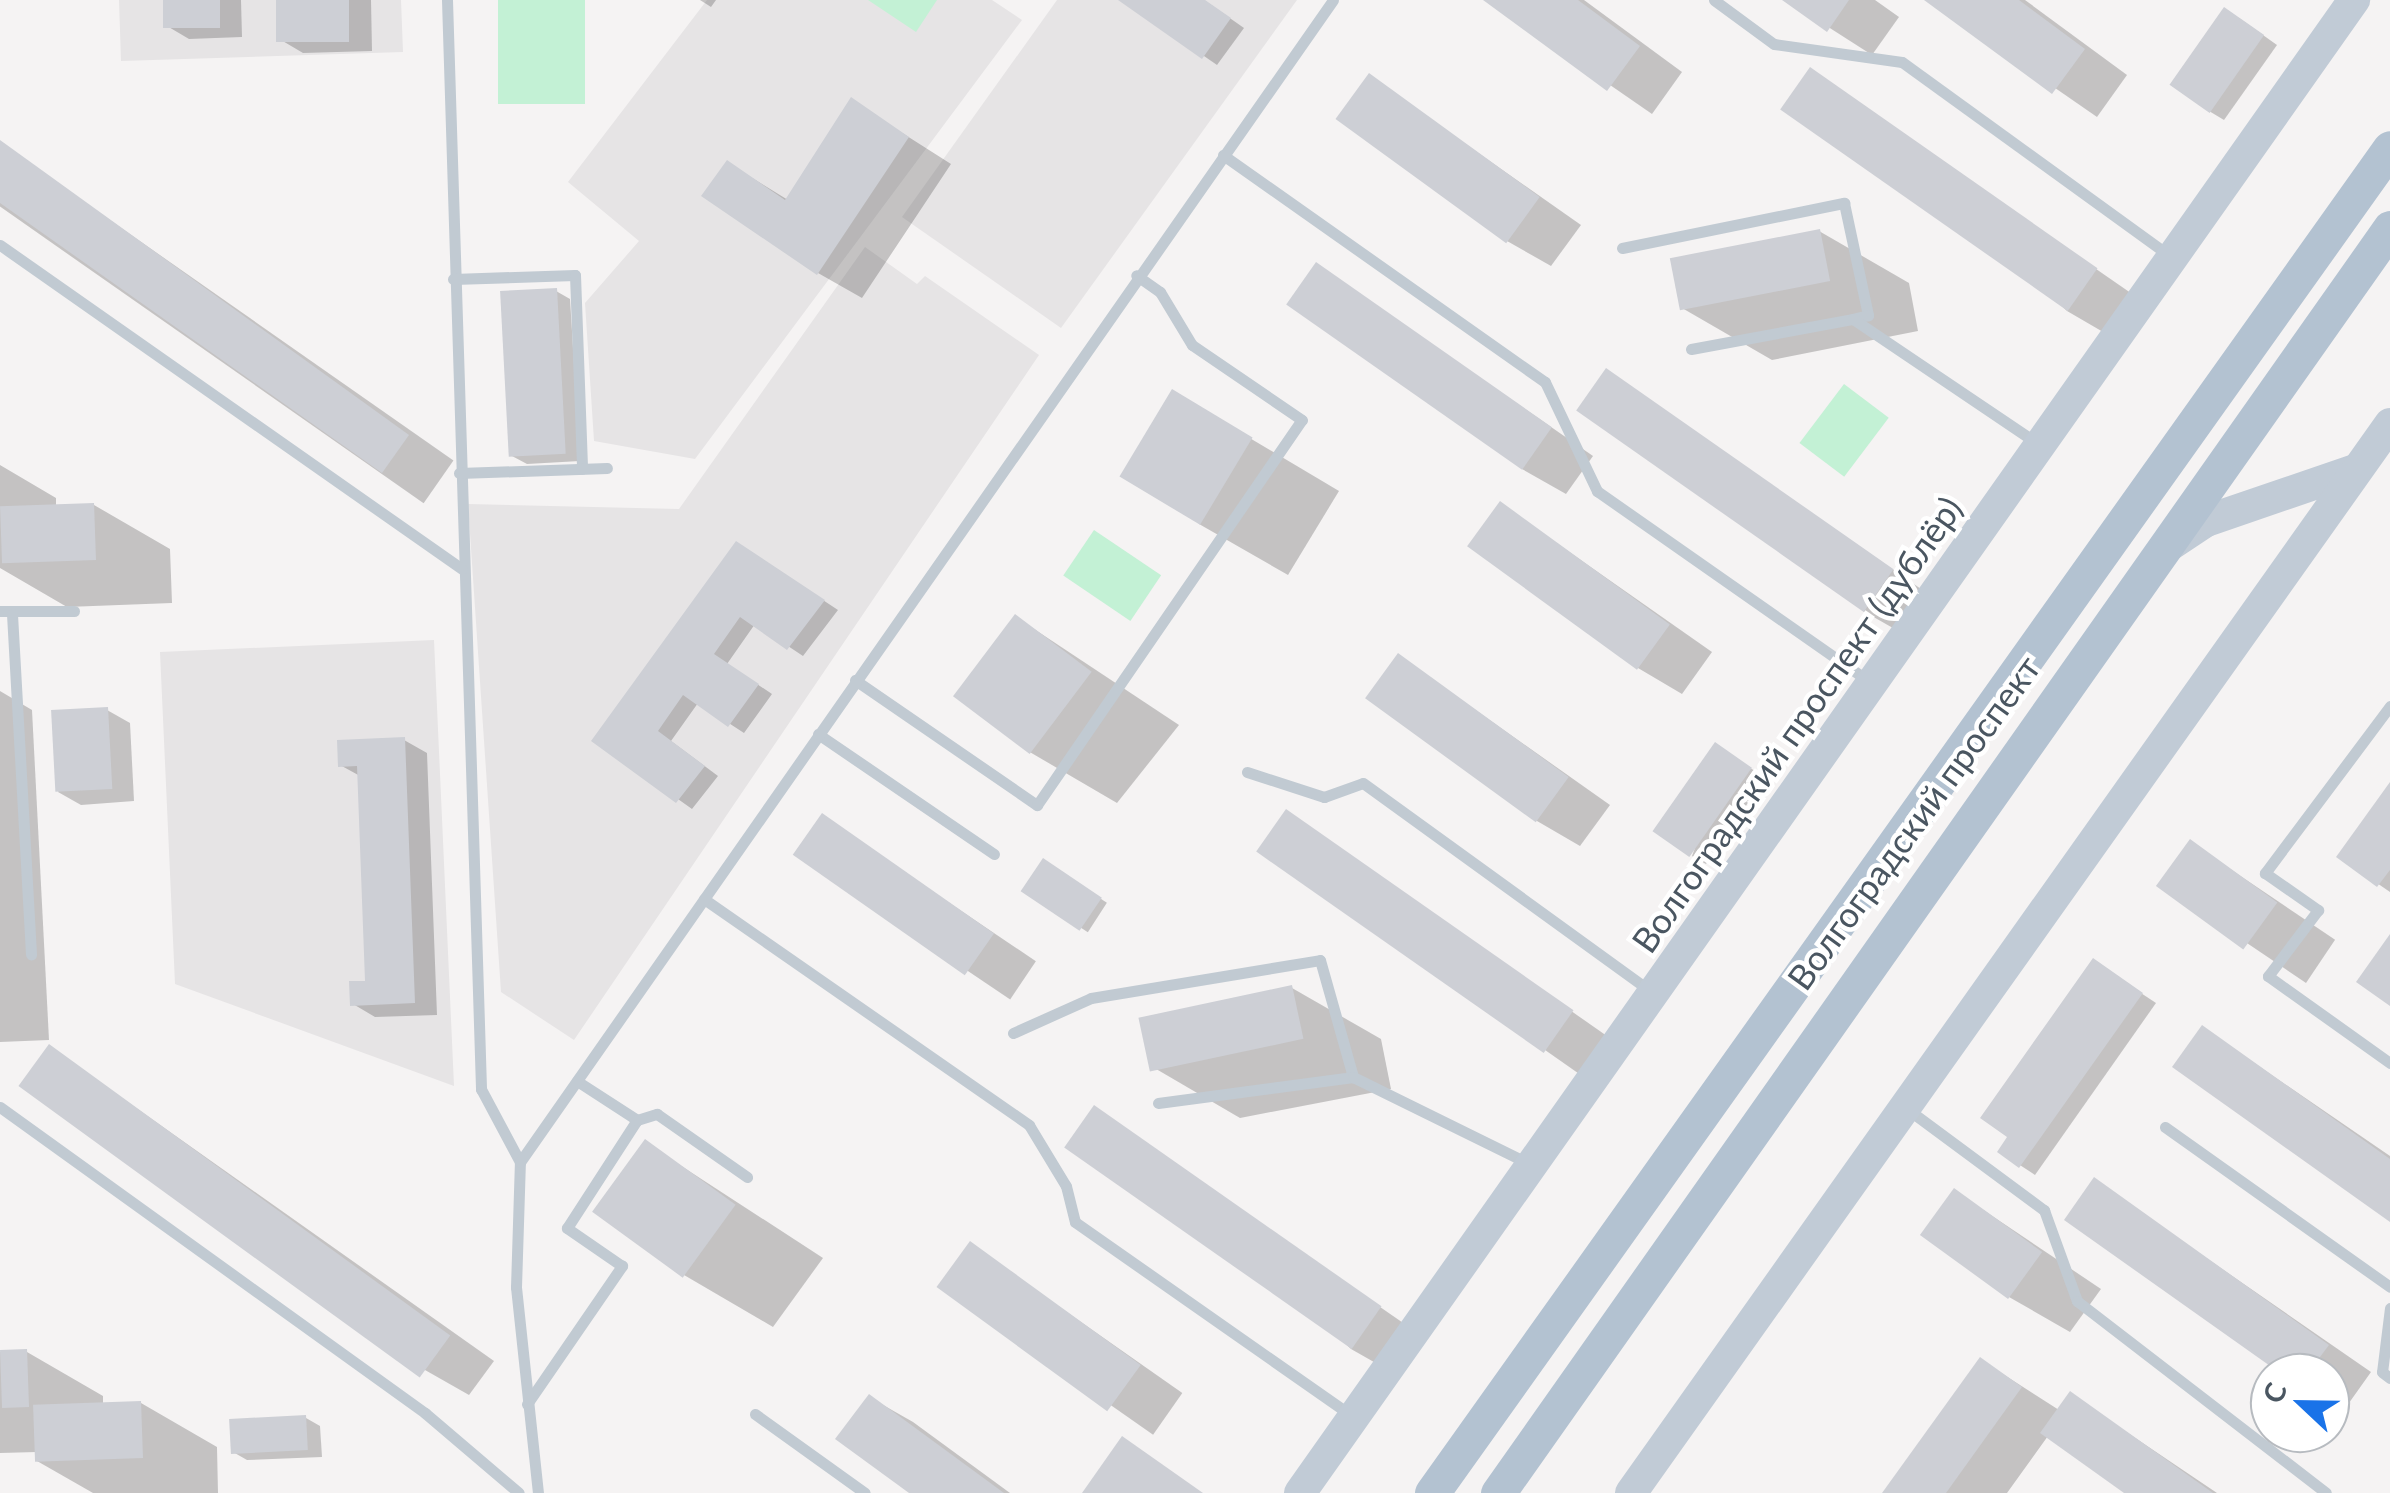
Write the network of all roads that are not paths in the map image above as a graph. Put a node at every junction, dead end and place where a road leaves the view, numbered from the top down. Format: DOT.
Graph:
graph roads {
  1 [pos="447,0"];
  2 [pos="1334,0"];
  3 [pos="1714,0"];
  4 [pos="2354,0"];
  5 [pos="2390,148"];
  6 [pos="1223,155"];
  7 [pos="2390,228"];
  8 [pos="0,244"];
  9 [pos="1622,248"];
  10 [pos="2174,258"];
  11 [pos="1136,275"];
  12 [pos="452,278"];
  13 [pos="1853,319"];
  14 [pos="1691,349"];
  15 [pos="2390,424"];
  16 [pos="2042,446"];
  17 [pos="2361,466"];
  18 [pos="582,468"];
  19 [pos="607,468"];
  20 [pos="459,473"];
  21 [pos="2163,550"];
  22 [pos="462,569"];
  23 [pos="74,611"];
  24 [pos="6,612"];
  25 [pos="855,680"];
  26 [pos="1874,685"];
  27 [pos="2390,706"];
  28 [pos="818,734"];
  29 [pos="1247,772"];
  30 [pos="994,854"];
  31 [pos="704,899"];
  32 [pos="30,954"];
  33 [pos="1654,994"];
  34 [pos="1013,1032"];
  35 [pos="2390,1063"];
  36 [pos="1354,1078"];
  37 [pos="578,1081"];
  38 [pos="1158,1103"];
  39 [pos="0,1107"];
  40 [pos="1906,1108"];
  41 [pos="637,1120"];
  42 [pos="2164,1127"];
  43 [pos="520,1162"];
  44 [pos="1532,1165"];
  45 [pos="746,1177"];
  46 [pos="2390,1287"];
  47 [pos="2390,1308"];
  48 [pos="2390,1378"];
  49 [pos="527,1404"];
  50 [pos="755,1414"];
  51 [pos="1353,1417"];
  52 [pos="1505,1486"];
  53 [pos="519,1493"];
  54 [pos="538,1493"];
  55 [pos="865,1493"];
  56 [pos="1300,1493"];
  57 [pos="1432,1493"];
  58 [pos="1632,1493"];
  59 [pos="2326,1493"];
  1 -- 12 [label="lane"];
  2 -- 6 [label="lane"];
  3 -- 10 [label="lane"];
  4 -- 10 [label="street, Волгоградский проспект (дублёр)"];
  5 -- 57 [label="main road, Волгоградский проспект"];
  6 -- 11 [label="lane"];
  6 -- 26 [label="lane"];
  7 -- 21 [label="main road, Волгоградский проспект"];
  8 -- 22 [label="lane"];
  9 -- 13 [label="lane"];
  10 -- 16 [label="street, Волгоградский проспект (дублёр)"];
  11 -- 25 [label="lane"];
  11 -- 25 [label="lane"];
  12 -- 18 [label="lane"];
  12 -- 20 [label="lane"];
  13 -- 14 [label="lane"];
  13 -- 16 [label="lane"];
  15 -- 17 [label="street"];
  16 -- 26 [label="street, Волгоградский проспект (дублёр)"];
  17 -- 21 [label="street"];
  17 -- 40 [label="street"];
  18 -- 19 [label="lane"];
  18 -- 20 [label="lane"];
  20 -- 22 [label="lane"];
  21 -- 52 [label="main road, Волгоградский проспект"];
  22 -- 43 [label="lane"];
  23 -- 24 [label="lane"];
  24 -- 32 [label="lane"];
  25 -- 28 [label="lane"];
  26 -- 33 [label="street, Волгоградский проспект (дублёр)"];
  27 -- 35 [label="lane"];
  28 -- 30 [label="lane"];
  28 -- 31 [label="lane"];
  29 -- 33 [label="lane"];
  31 -- 37 [label="lane"];
  31 -- 51 [label="lane"];
  33 -- 44 [label="street, Волгоградский проспект (дублёр)"];
  34 -- 36 [label="lane"];
  36 -- 38 [label="lane"];
  36 -- 44 [label="lane"];
  37 -- 41 [label="lane"];
  37 -- 43 [label="lane"];
  39 -- 53 [label="lane"];
  40 -- 58 [label="street"];
  40 -- 59 [label="lane"];
  41 -- 45 [label="lane"];
  41 -- 49 [label="lane"];
  42 -- 46 [label="lane"];
  43 -- 49 [label="lane"];
  44 -- 51 [label="street, Волгоградский проспект (дублёр)"];
  47 -- 48 [label="lane"];
  49 -- 54 [label="lane"];
  50 -- 55 [label="lane"];
  51 -- 56 [label="street, Волгоградский проспект (дублёр)"];
}
